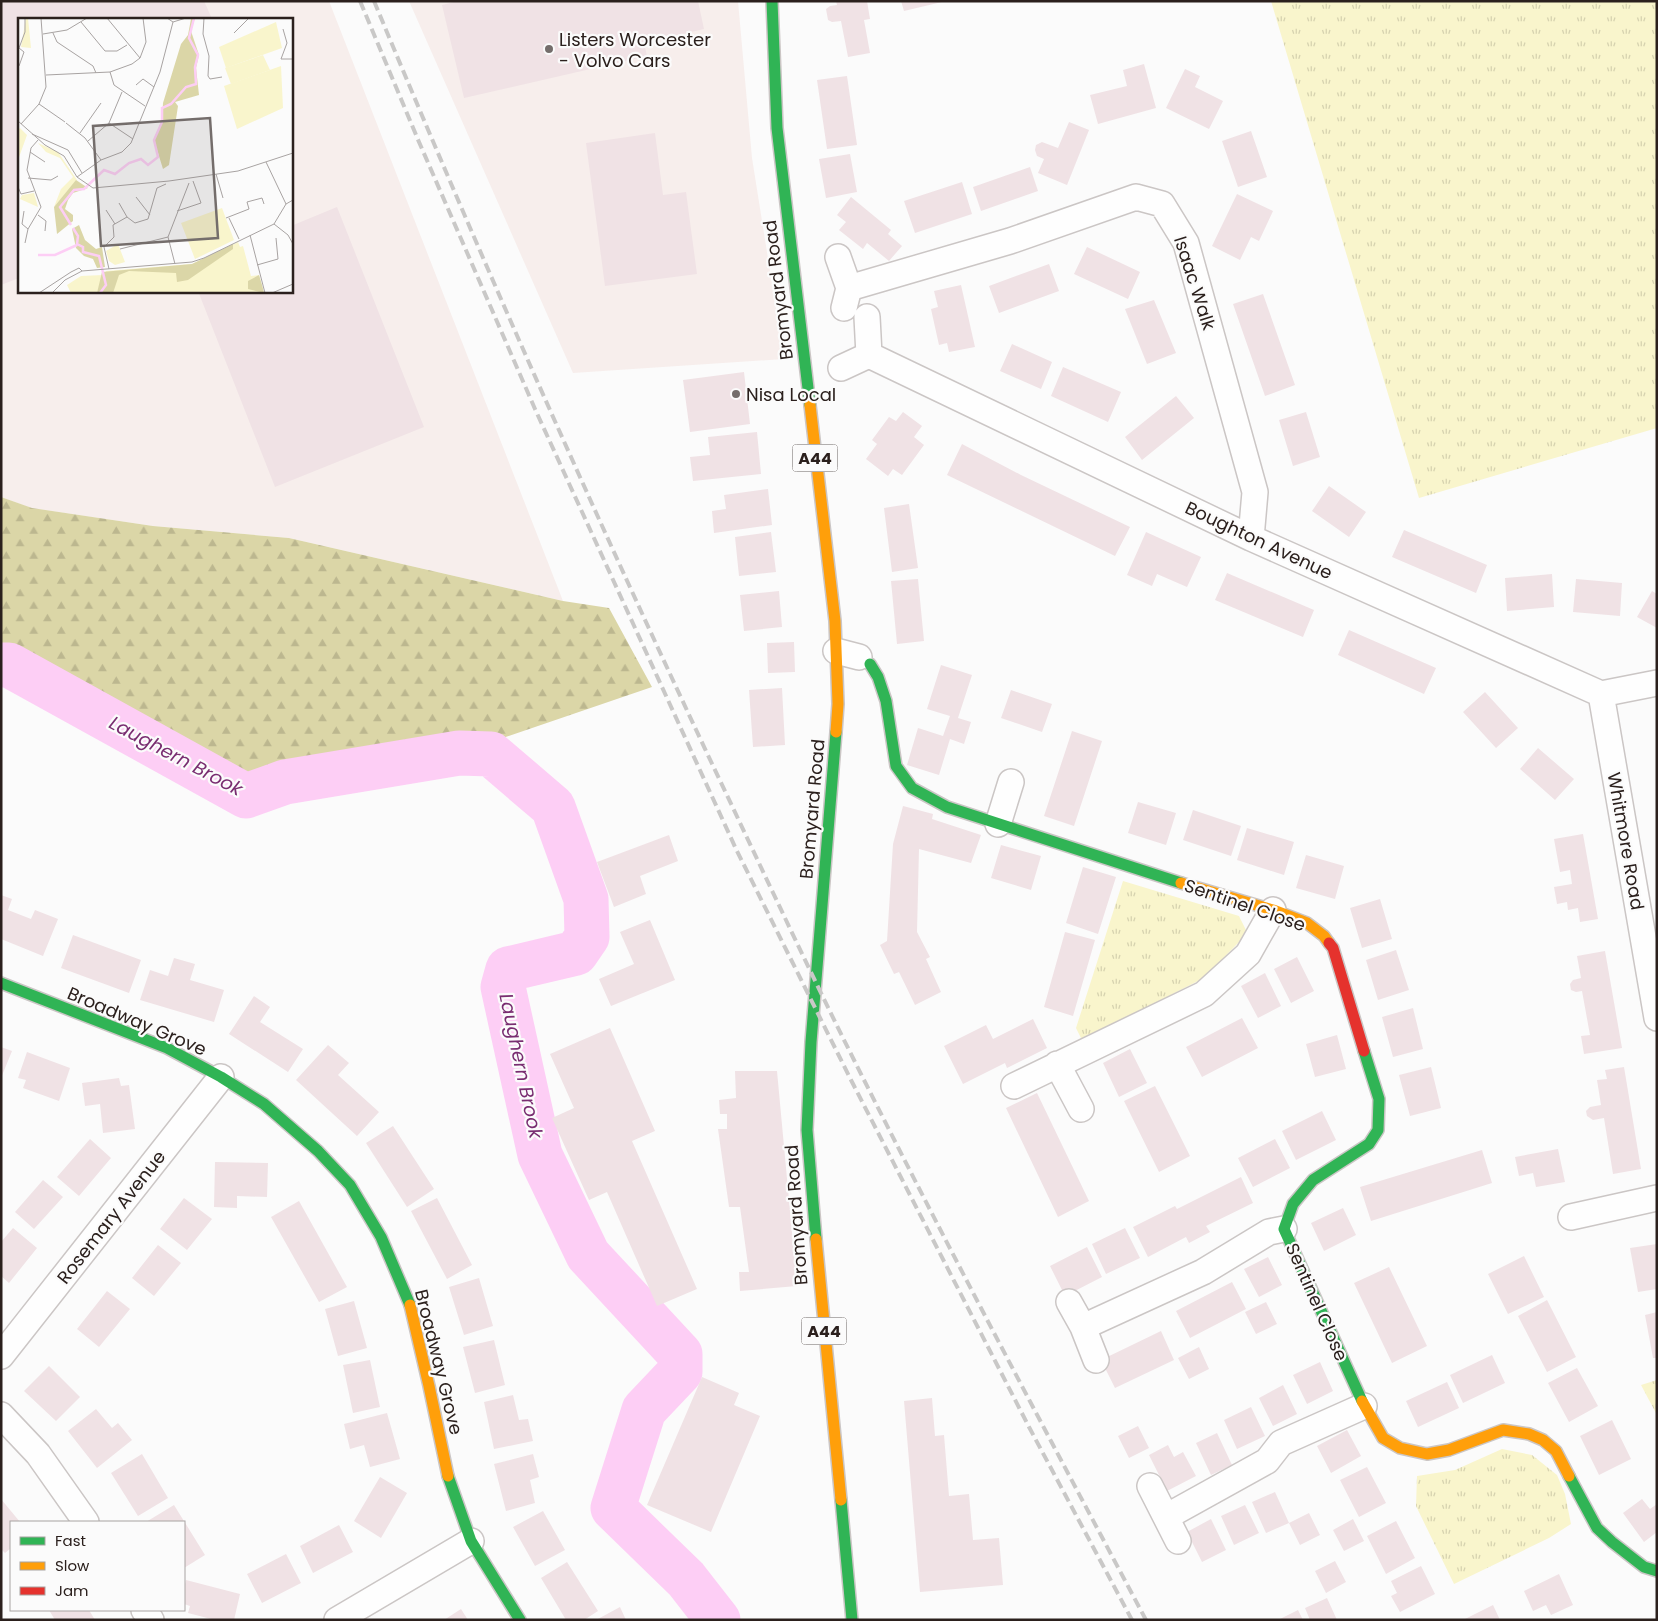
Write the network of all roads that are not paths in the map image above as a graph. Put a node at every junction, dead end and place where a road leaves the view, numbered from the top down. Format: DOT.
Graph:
graph roads {
  1 [pos="772,1"];
  2 [pos="838,257"];
  3 [pos="867,317"];
  4 [pos="869,354"];
  5 [pos="841,368"];
  6 [pos="1250,538"];
  7 [pos="855,657"];
  8 [pos="1657,683"];
  9 [pos="1601,694"];
  10 [pos="1011,782"];
  11 [pos="998,824"];
  12 [pos="1273,910"];
  13 [pos="1,983"];
  14 [pos="1657,1018"];
  15 [pos="1057,1064"];
  16 [pos="221,1077"];
  17 [pos="1014,1086"];
  18 [pos="1080,1109"];
  19 [pos="1657,1198"];
  20 [pos="1571,1217"];
  21 [pos="1284,1229"];
  22 [pos="1069,1302"];
  23 [pos="1083,1327"];
  24 [pos="1,1356"];
  25 [pos="1096,1360"];
  26 [pos="1364,1406"];
  27 [pos="1,1415"];
  28 [pos="1150,1486"];
  29 [pos="1166,1517"];
  30 [pos="85,1521"];
  31 [pos="471,1541"];
  32 [pos="1178,1541"];
  33 [pos="1657,1571"];
  34 [pos="336,1620"];
  35 [pos="520,1620"];
  36 [pos="852,1620"];
  1 -- 7 [label="street, Bromyard Road / A44"];
  2 -- 6 [label="street, Isaac Walk"];
  3 -- 4 [label="street"];
  4 -- 5 [label="street"];
  4 -- 6 [label="street, Boughton Avenue"];
  6 -- 9 [label="street, Boughton Avenue"];
  7 -- 11 [label="street, Sentinel Close"];
  7 -- 36 [label="street, Bromyard Road / A44"];
  8 -- 9 [label="street"];
  9 -- 14 [label="street, Whitmore Road"];
  10 -- 11 [label="street"];
  11 -- 12 [label="street, Sentinel Close"];
  12 -- 15 [label="street"];
  12 -- 21 [label="street, Sentinel Close"];
  13 -- 16 [label="street, Broadway Grove"];
  15 -- 17 [label="street"];
  15 -- 18 [label="street"];
  16 -- 24 [label="street, Rosemary Avenue"];
  16 -- 31 [label="street, Broadway Grove"];
  19 -- 20 [label="street"];
  21 -- 23 [label="street"];
  21 -- 26 [label="street, Sentinel Close"];
  22 -- 23 [label="street"];
  23 -- 25 [label="street"];
  26 -- 29 [label="street"];
  26 -- 33 [label="street, Sentinel Close"];
  27 -- 30 [label="street"];
  28 -- 29 [label="street"];
  29 -- 32 [label="street"];
  31 -- 34 [label="street"];
  31 -- 35 [label="street, Broadway Grove"];
}
